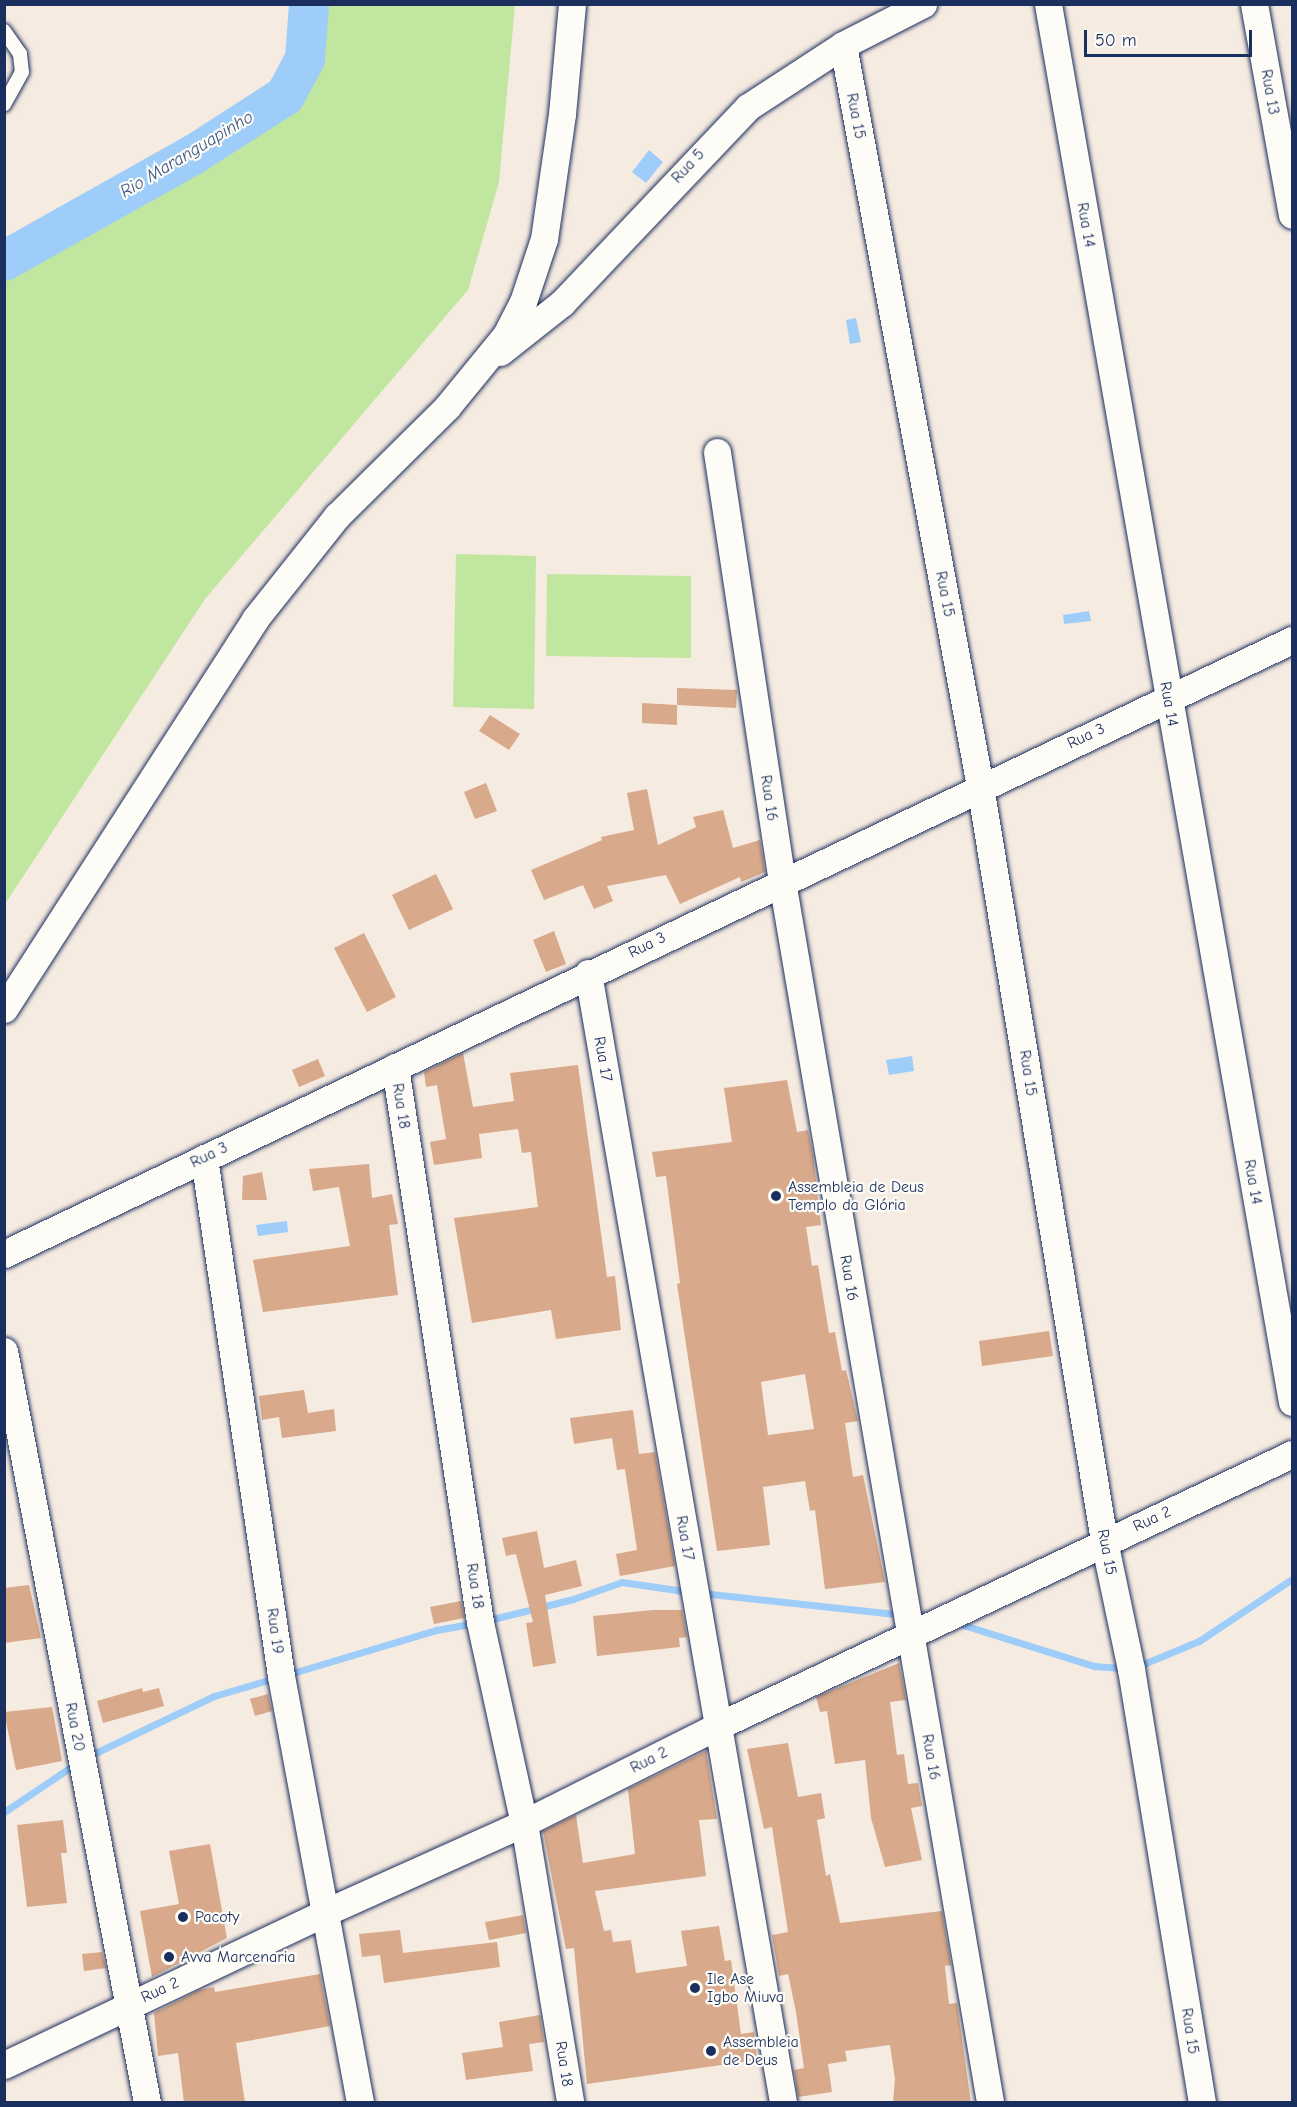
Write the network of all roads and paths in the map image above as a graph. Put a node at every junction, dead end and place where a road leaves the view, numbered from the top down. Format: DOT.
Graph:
graph roads {
  1 [pos="572,4"];
  2 [pos="923,4"];
  3 [pos="1048,4"];
  4 [pos="1254,4"];
  5 [pos="4,32"];
  6 [pos="843,45"];
  7 [pos="4,104"];
  8 [pos="1293,215"];
  9 [pos="481,364"];
  10 [pos="717,452"];
  11 [pos="1293,640"];
  12 [pos="1168,699"];
  13 [pos="980,786"];
  14 [pos="782,881"];
  15 [pos="588,973"];
  16 [pos="4,1009"];
  17 [pos="395,1067"];
  18 [pos="204,1158"];
  19 [pos="4,1254"];
  20 [pos="4,1351"];
  21 [pos="1293,1402"];
  22 [pos="1293,1454"];
  23 [pos="1104,1541"];
  24 [pos="910,1635"];
  25 [pos="718,1726"];
  26 [pos="524,1823"];
  27 [pos="326,1912"];
  28 [pos="130,2004"];
  29 [pos="4,2065"];
  30 [pos="147,2103"];
  31 [pos="360,2103"];
  32 [pos="570,2103"];
  33 [pos="783,2103"];
  34 [pos="990,2103"];
  35 [pos="1202,2103"];
  1 -- 9 [label="street"];
  2 -- 6 [label="street, Rua 5"];
  3 -- 12 [label="street, Rua 14"];
  4 -- 8 [label="street, Rua 13"];
  5 -- 7 [label="lane"];
  6 -- 9 [label="street, Rua 5"];
  6 -- 13 [label="street, Rua 15"];
  9 -- 16 [label="street"];
  10 -- 14 [label="street, Rua 16"];
  11 -- 12 [label="street, Rua 3"];
  12 -- 13 [label="street, Rua 3"];
  12 -- 21 [label="street, Rua 14"];
  13 -- 14 [label="street, Rua 3"];
  13 -- 23 [label="street, Rua 15"];
  14 -- 15 [label="street, Rua 3"];
  14 -- 24 [label="street, Rua 16"];
  15 -- 17 [label="street, Rua 3"];
  15 -- 25 [label="street, Rua 17"];
  17 -- 18 [label="street, Rua 3"];
  17 -- 26 [label="street, Rua 18"];
  18 -- 19 [label="street, Rua 3"];
  18 -- 27 [label="street, Rua 19"];
  20 -- 28 [label="street, Rua 20"];
  22 -- 23 [label="street, Rua 2"];
  23 -- 24 [label="street, Rua 2"];
  23 -- 35 [label="street, Rua 15"];
  24 -- 25 [label="street, Rua 2"];
  24 -- 34 [label="street, Rua 16"];
  25 -- 26 [label="street, Rua 2"];
  25 -- 33 [label="street, Rua 17"];
  26 -- 27 [label="street, Rua 2"];
  26 -- 32 [label="street, Rua 18"];
  27 -- 28 [label="street, Rua 2"];
  27 -- 31 [label="street, Rua 19"];
  28 -- 29 [label="street, Rua 2"];
  28 -- 30 [label="street, Rua 20"];
}
